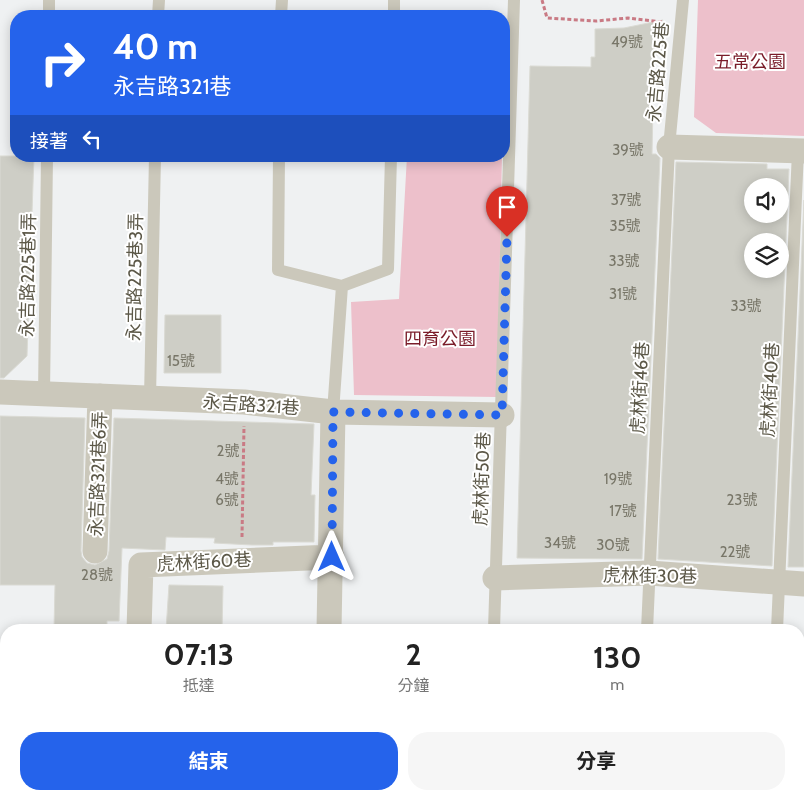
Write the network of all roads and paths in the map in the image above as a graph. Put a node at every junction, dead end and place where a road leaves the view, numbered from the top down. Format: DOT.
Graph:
graph roads {
  1 [pos="514,0"];
  2 [pos="542,0"];
  3 [pos="683,0"];
  4 [pos="681,22"];
  5 [pos="510,138"];
  6 [pos="669,147"];
  7 [pos="801,151"];
  8 [pos="47,162"];
  9 [pos="155,162"];
  10 [pos="279,162"];
  11 [pos="391,162"];
  12 [pos="509,162"];
  13 [pos="342,286"];
  14 [pos="0,392"];
  15 [pos="44,394"];
  16 [pos="100,396"];
  17 [pos="150,398"];
  18 [pos="244,402"];
  19 [pos="333,412"];
  20 [pos="502,415"];
  21 [pos="96,551"];
  22 [pos="332,557"];
  23 [pos="242,560"];
  24 [pos="649,574"];
  25 [pos="496,578"];
  26 [pos="778,582"];
  27 [pos="804,584"];
  28 [pos="139,624"];
  29 [pos="330,624"];
  30 [pos="494,624"];
  31 [pos="647,624"];
  32 [pos="777,624"];
  1 -- 5 [label="lane, 虎林街50巷"];
  2 -- 4 [label="path"];
  3 -- 4 [label="lane, 永吉路225巷"];
  4 -- 6 [label="lane, 永吉路225巷"];
  6 -- 7 [label="street"];
  6 -- 24 [label="lane, 虎林街46巷"];
  7 -- 26 [label="lane, 虎林街40巷"];
  8 -- 15 [label="lane, 永吉路225巷1弄"];
  9 -- 17 [label="lane, 永吉路225巷3弄"];
  10 -- 13 [label="lane"];
  11 -- 13 [label="lane"];
  12 -- 20 [label="lane, 虎林街50巷"];
  13 -- 19 [label="lane"];
  14 -- 15 [label="street, 永吉路321巷"];
  15 -- 16 [label="street, 永吉路321巷"];
  16 -- 17 [label="street, 永吉路321巷"];
  16 -- 21 [label="street, 永吉路321巷6弄"];
  17 -- 18 [label="street, 永吉路321巷"];
  18 -- 19 [label="street, 永吉路321巷"];
  18 -- 23 [label="path"];
  19 -- 20 [label="street, 永吉路321巷"];
  19 -- 22 [label="street"];
  20 -- 25 [label="lane, 虎林街50巷"];
  22 -- 23 [label="street, 虎林街60巷"];
  22 -- 29 [label="street"];
  23 -- 28 [label="street, 虎林街60巷"];
  24 -- 25 [label="street, 虎林街30巷"];
  24 -- 26 [label="street, 虎林街30巷"];
  24 -- 31 [label="lane, 虎林街46巷"];
  25 -- 30 [label="lane, 虎林街50巷"];
  26 -- 27 [label="street, 虎林街30巷"];
  26 -- 32 [label="lane, 虎林街40巷"];
}
